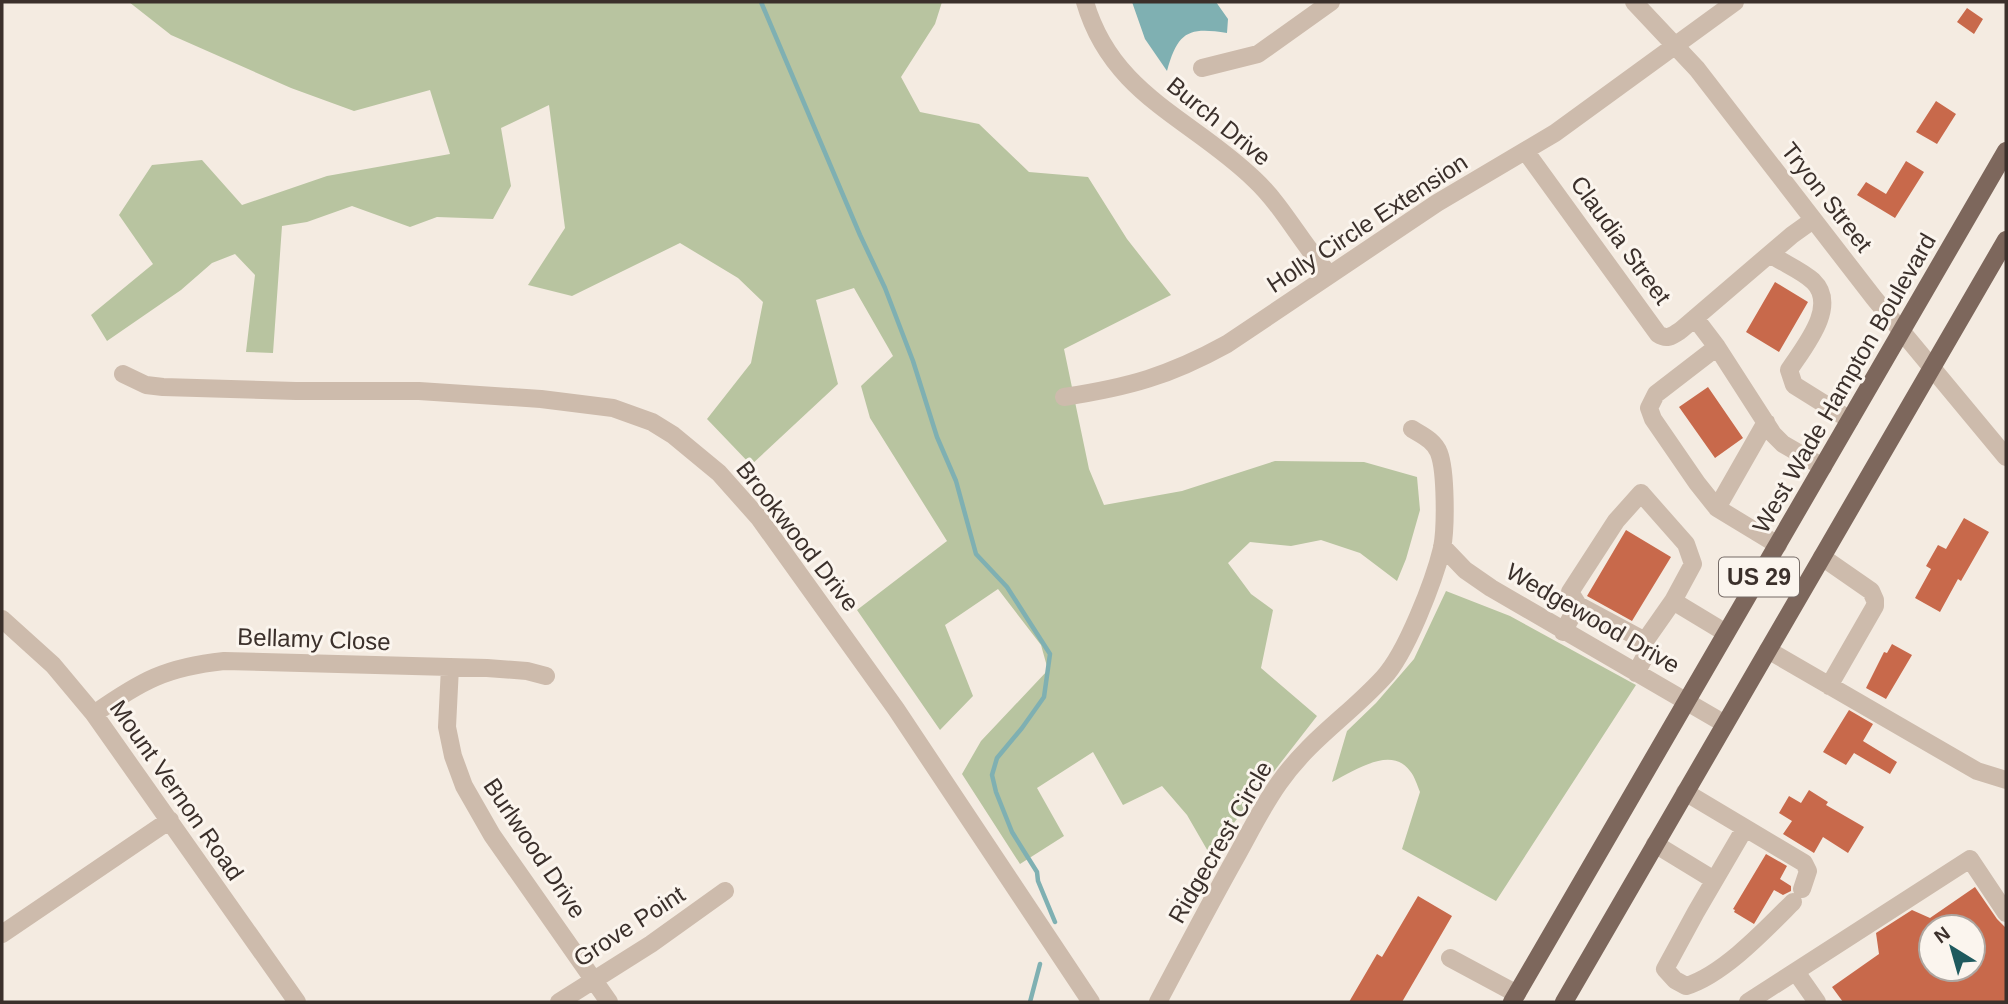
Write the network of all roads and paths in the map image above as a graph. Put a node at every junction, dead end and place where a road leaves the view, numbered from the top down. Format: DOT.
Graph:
graph roads {
  1 [pos="1085,2"];
  2 [pos="1331,2"];
  3 [pos="1634,2"];
  4 [pos="1734,2"];
  5 [pos="1675,46"];
  6 [pos="1202,68"];
  7 [pos="2006,151"];
  8 [pos="1526,152"];
  9 [pos="1813,220"];
  10 [pos="2006,240"];
  11 [pos="1770,254"];
  12 [pos="1330,275"];
  13 [pos="1695,318"];
  14 [pos="1902,331"];
  15 [pos="1717,347"];
  16 [pos="1933,367"];
  17 [pos="122,374"];
  18 [pos="1064,397"];
  19 [pos="1850,420"];
  20 [pos="1766,422"];
  21 [pos="1412,429"];
  22 [pos="2006,457"];
  23 [pos="1823,467"];
  24 [pos="1717,508"];
  25 [pos="1778,545"];
  26 [pos="1442,546"];
  27 [pos="1822,557"];
  28 [pos="1673,601"];
  29 [pos="1578,605"];
  30 [pos="2,619"];
  31 [pos="1563,632"];
  32 [pos="1726,633"];
  33 [pos="1645,641"];
  34 [pos="1768,650"];
  35 [pos="450,667"];
  36 [pos="1636,673"];
  37 [pos="546,676"];
  38 [pos="1829,686"];
  39 [pos="1686,701"];
  40 [pos="94,714"];
  41 [pos="1725,724"];
  42 [pos="2006,780"];
  43 [pos="1685,792"];
  44 [pos="170,820"];
  45 [pos="1745,828"];
  46 [pos="1655,844"];
  47 [pos="1714,880"];
  48 [pos="724,891"];
  49 [pos="2006,913"];
  50 [pos="2,934"];
  51 [pos="1450,958"];
  52 [pos="1796,972"];
  53 [pos="593,979"];
  54 [pos="1514,998"];
  55 [pos="297,1002"];
  56 [pos="559,1002"];
  57 [pos="609,1002"];
  58 [pos="1091,1002"];
  59 [pos="1158,1002"];
  60 [pos="1564,1002"];
  61 [pos="1748,1002"];
  62 [pos="1817,1002"];
  1 -- 12 [label="street, Burch Drive"];
  2 -- 6 [label="street"];
  3 -- 5 [label="street, Tryon Street"];
  4 -- 5 [label="street, Holly Circle Extension"];
  5 -- 8 [label="street, Holly Circle Extension"];
  5 -- 9 [label="street, Tryon Street"];
  7 -- 14 [label="main road, West Wade Hampton Boulevard / US 29"];
  8 -- 12 [label="street, Holly Circle Extension"];
  8 -- 13 [label="street, Claudia Street"];
  9 -- 11 [label="street, Claudia Street"];
  9 -- 14 [label="street, Tryon Street"];
  10 -- 16 [label="main road, US 29"];
  11 -- 13 [label="street, Claudia Street"];
  11 -- 19 [label="street"];
  12 -- 18 [label="street, Holly Circle Extension"];
  13 -- 15 [label="street"];
  14 -- 16 [label="street, Tryon Street"];
  14 -- 19 [label="main road, West Wade Hampton Boulevard / US 29"];
  15 -- 20 [label="street"];
  15 -- 24 [label="street"];
  16 -- 22 [label="street, Tryon Street"];
  16 -- 27 [label="main road, US 29"];
  17 -- 58 [label="street, Brookwood Drive"];
  19 -- 23 [label="main road, West Wade Hampton Boulevard / US 29"];
  20 -- 23 [label="street"];
  20 -- 24 [label="street"];
  21 -- 26 [label="street, Ridgecrest Circle"];
  23 -- 25 [label="main road, West Wade Hampton Boulevard / US 29"];
  24 -- 25 [label="street"];
  25 -- 32 [label="main road, West Wade Hampton Boulevard / US 29"];
  26 -- 31 [label="street, Wedgewood Drive"];
  26 -- 59 [label="street, Ridgecrest Circle"];
  27 -- 34 [label="main road, US 29"];
  27 -- 38 [label="street"];
  28 -- 29 [label="street"];
  28 -- 32 [label="street"];
  28 -- 33 [label="street"];
  29 -- 31 [label="street"];
  29 -- 33 [label="street"];
  30 -- 40 [label="street, Mount Vernon Road"];
  31 -- 36 [label="street, Wedgewood Drive"];
  32 -- 39 [label="main road, West Wade Hampton Boulevard / US 29"];
  33 -- 36 [label="street"];
  34 -- 38 [label="street"];
  34 -- 41 [label="main road, US 29"];
  35 -- 37 [label="street, Bellamy Close"];
  35 -- 40 [label="street, Bellamy Close"];
  35 -- 53 [label="street, Burlwood Drive"];
  36 -- 39 [label="street, Wedgewood Drive"];
  38 -- 42 [label="street"];
  39 -- 41 [label="street, Wedgewood Drive"];
  39 -- 54 [label="main road, West Wade Hampton Boulevard / US 29"];
  40 -- 44 [label="street, Mount Vernon Road"];
  41 -- 43 [label="main road, US 29"];
  43 -- 45 [label="street"];
  43 -- 46 [label="main road, US 29"];
  44 -- 50 [label="street"];
  44 -- 55 [label="street, Mount Vernon Road"];
  45 -- 47 [label="street"];
  45 -- 47 [label="street"];
  46 -- 47 [label="street"];
  46 -- 60 [label="main road, US 29"];
  48 -- 53 [label="street, Grove Point"];
  49 -- 52 [label="street"];
  51 -- 54 [label="street"];
  52 -- 61 [label="street"];
  52 -- 62 [label="street"];
  53 -- 56 [label="street, Grove Point"];
  53 -- 57 [label="street, Burlwood Drive"];
}
